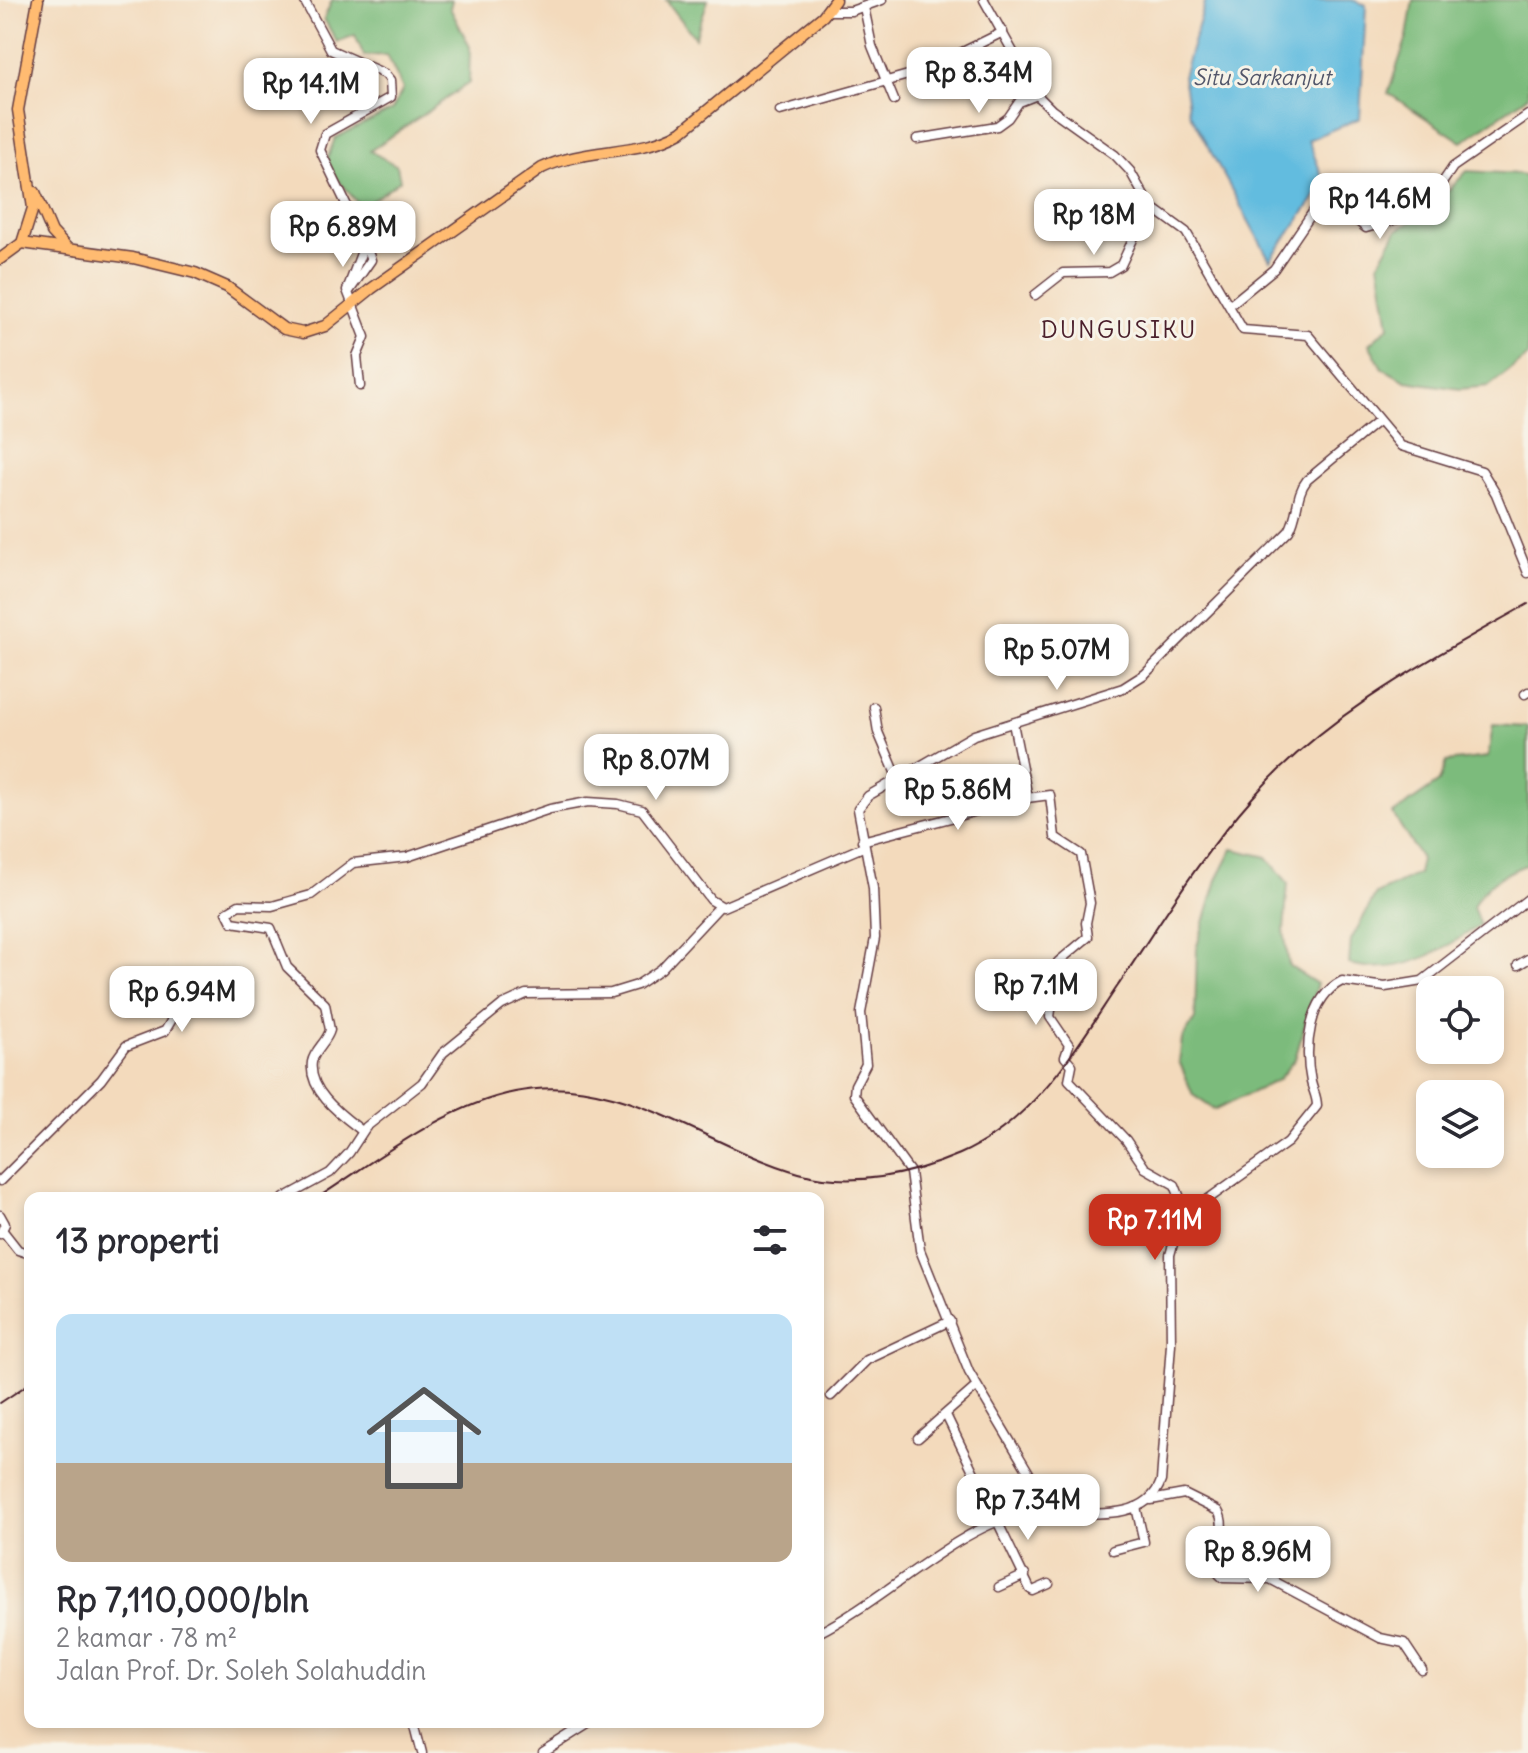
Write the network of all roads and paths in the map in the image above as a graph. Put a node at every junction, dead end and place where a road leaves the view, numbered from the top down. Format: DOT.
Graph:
graph roads {
  1 [pos="38,0"];
  2 [pos="304,0"];
  3 [pos="835,0"];
  4 [pos="882,0"];
  5 [pos="984,0"];
  6 [pos="864,7"];
  7 [pos="828,11"];
  8 [pos="1003,32"];
  9 [pos="886,80"];
  10 [pos="1037,95"];
  11 [pos="894,100"];
  12 [pos="780,111"];
  13 [pos="1528,115"];
  14 [pos="917,139"];
  15 [pos="33,187"];
  16 [pos="1149,205"];
  17 [pos="22,243"];
  18 [pos="69,250"];
  19 [pos="0,259"];
  20 [pos="1035,295"];
  21 [pos="350,300"];
  22 [pos="1230,305"];
  23 [pos="360,386"];
  24 [pos="1377,422"];
  25 [pos="1528,573"];
  26 [pos="874,707"];
  27 [pos="1013,723"];
  28 [pos="898,779"];
  29 [pos="1028,798"];
  30 [pos="862,844"];
  31 [pos="1528,899"];
  32 [pos="719,907"];
  33 [pos="1528,959"];
  34 [pos="1518,965"];
  35 [pos="162,974"];
  36 [pos="362,1131"];
  37 [pos="0,1181"];
  38 [pos="295,1192"];
  39 [pos="0,1215"];
  40 [pos="1187,1216"];
  41 [pos="2,1232"];
  42 [pos="24,1252"];
  43 [pos="950,1321"];
  44 [pos="976,1387"];
  45 [pos="831,1396"];
  46 [pos="946,1415"];
  47 [pos="918,1438"];
  48 [pos="1150,1500"];
  49 [pos="1136,1507"];
  50 [pos="1051,1510"];
  51 [pos="997,1521"];
  52 [pos="1113,1550"];
  53 [pos="1025,1575"];
  54 [pos="1049,1584"];
  55 [pos="999,1587"];
  56 [pos="824,1629"];
  57 [pos="1422,1670"];
  58 [pos="416,1728"];
  59 [pos="583,1728"];
  60 [pos="554,1748"];
  61 [pos="422,1753"];
  62 [pos="543,1753"];
  63 [pos="566,1753"];
  1 -- 15 [label="main road"];
  2 -- 21 [label="street"];
  3 -- 7 [label="main road"];
  4 -- 6 [label="street"];
  5 -- 8 [label="street"];
  6 -- 7 [label="street"];
  6 -- 9 [label="street"];
  7 -- 21 [label="main road"];
  8 -- 9 [label="street"];
  8 -- 10 [label="street"];
  9 -- 11 [label="street"];
  9 -- 12 [label="street"];
  10 -- 14 [label="street"];
  10 -- 16 [label="street"];
  13 -- 22 [label="street"];
  15 -- 17 [label="main road"];
  15 -- 18 [label="main road"];
  16 -- 20 [label="street"];
  16 -- 22 [label="street"];
  17 -- 18 [label="main road"];
  17 -- 19 [label="main road"];
  18 -- 21 [label="main road"];
  21 -- 23 [label="street"];
  22 -- 24 [label="street"];
  24 -- 25 [label="street"];
  24 -- 27 [label="street"];
  26 -- 28 [label="street"];
  27 -- 28 [label="street"];
  27 -- 29 [label="street"];
  28 -- 30 [label="street"];
  29 -- 30 [label="street"];
  29 -- 40 [label="street"];
  30 -- 32 [label="street"];
  30 -- 43 [label="street"];
  31 -- 40 [label="street"];
  32 -- 36 [label="street"];
  32 -- 36 [label="street"];
  33 -- 34 [label="street"];
  35 -- 37 [label="street"];
  36 -- 38 [label="street"];
  39 -- 41 [label="street"];
  40 -- 48 [label="street"];
  41 -- 42 [label="street"];
  43 -- 44 [label="street"];
  43 -- 45 [label="street"];
  44 -- 46 [label="street"];
  44 -- 50 [label="street"];
  46 -- 47 [label="street"];
  46 -- 51 [label="street"];
  48 -- 49 [label="street"];
  48 -- 57 [label="street"];
  49 -- 50 [label="street"];
  49 -- 52 [label="street"];
  50 -- 51 [label="street"];
  51 -- 53 [label="street"];
  51 -- 56 [label="street"];
  53 -- 54 [label="street"];
  53 -- 55 [label="street"];
  58 -- 61 [label="street"];
  59 -- 60 [label="street"];
  60 -- 62 [label="street"];
  60 -- 63 [label="street"];
}
